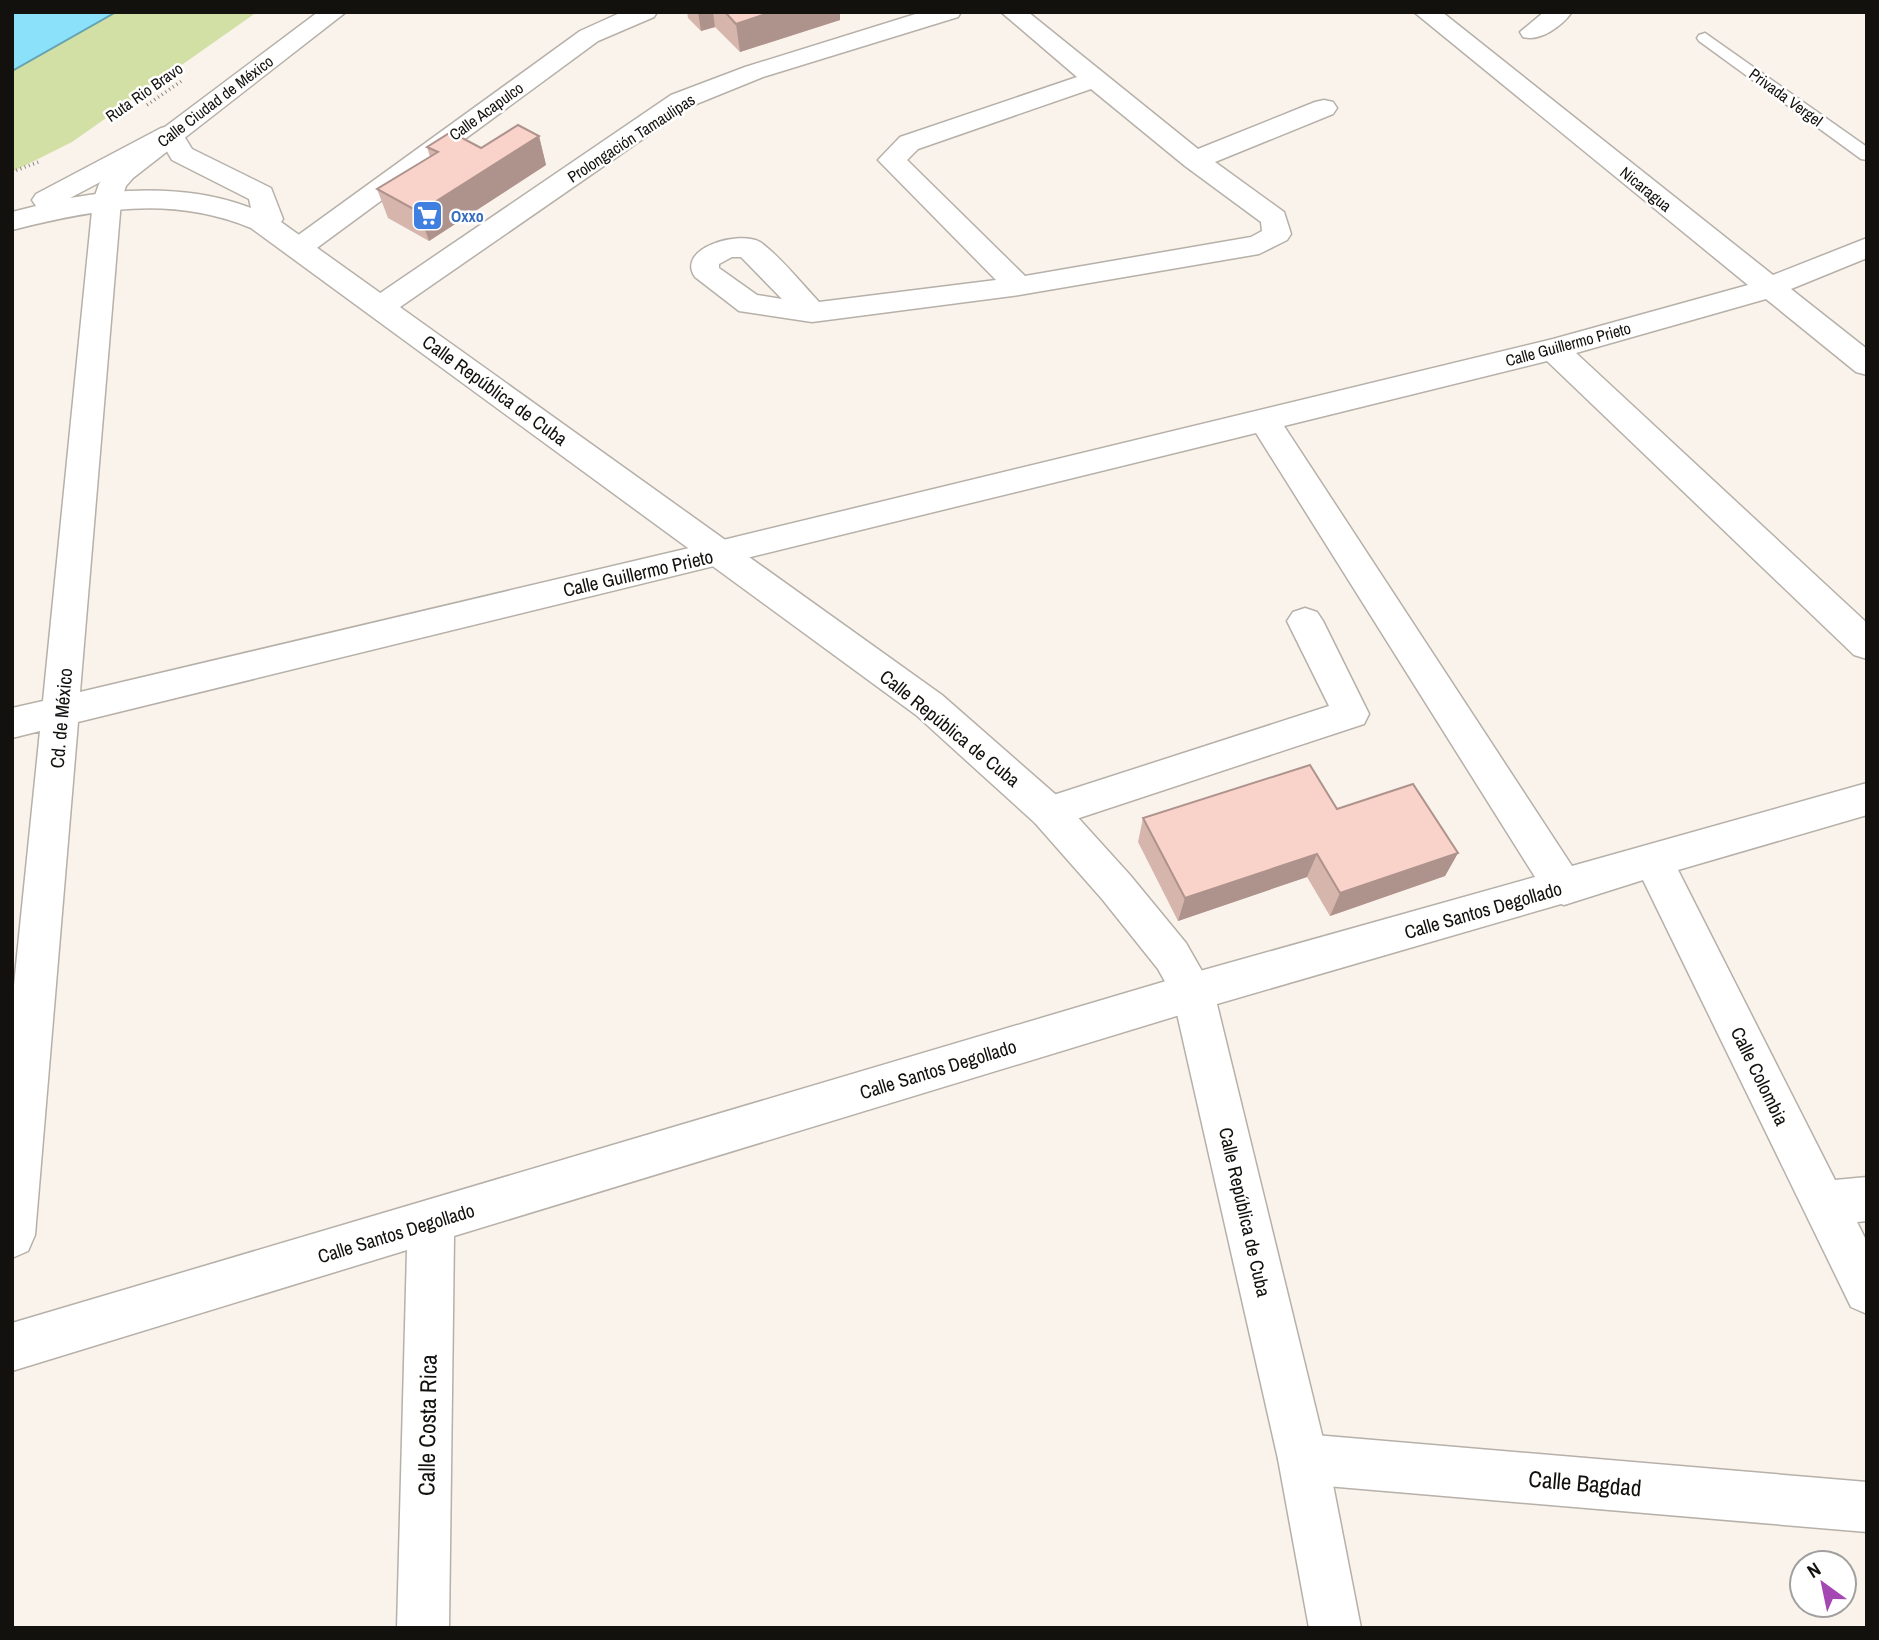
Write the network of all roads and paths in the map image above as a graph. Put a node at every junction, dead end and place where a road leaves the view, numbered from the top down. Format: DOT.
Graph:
graph roads {
  1 [pos="334,12"];
  2 [pos="645,12"];
  3 [pos="949,12"];
  4 [pos="1013,12"];
  5 [pos="1426,12"];
  6 [pos="1560,12"];
  7 [pos="1532,32"];
  8 [pos="1705,38"];
  9 [pos="192,73"];
  10 [pos="1095,79"];
  11 [pos="1324,108"];
  12 [pos="140,111"];
  13 [pos="170,134"];
  14 [pos="1867,155"];
  15 [pos="44,160"];
  16 [pos="1195,160"];
  17 [pos="12,172"];
  18 [pos="107,201"];
  19 [pos="12,216"];
  20 [pos="12,222"];
  21 [pos="271,225"];
  22 [pos="300,247"];
  23 [pos="1867,247"];
  24 [pos="1019,286"];
  25 [pos="1768,288"];
  26 [pos="380,307"];
  27 [pos="813,312"];
  28 [pos="1553,349"];
  29 [pos="1867,365"];
  30 [pos="1263,419"];
  31 [pos="719,554"];
  32 [pos="1305,621"];
  33 [pos="1867,645"];
  34 [pos="61,711"];
  35 [pos="12,723"];
  36 [pos="1867,799"];
  37 [pos="1049,812"];
  38 [pos="1654,861"];
  39 [pos="1564,888"];
  40 [pos="1193,992"];
  41 [pos="1867,1199"];
  42 [pos="1823,1203"];
  43 [pos="431,1222"];
  44 [pos="12,1235"];
  45 [pos="1867,1291"];
  46 [pos="12,1347"];
  47 [pos="1303,1459"];
  48 [pos="1867,1507"];
  49 [pos="423,1628"];
  50 [pos="1335,1628"];
  1 -- 13 [label="street, Calle Ciudad de México"];
  2 -- 22 [label="street, Calle Acapulco"];
  3 -- 26 [label="street, Prolongación Tamaulipas"];
  4 -- 10 [label="street"];
  5 -- 25 [label="street, Nicaragua"];
  6 -- 7 [label="street"];
  8 -- 14 [label="lane, Privada Vergel"];
  9 -- 12 [label="path, Ruta Rio Bravo"];
  10 -- 16 [label="street"];
  10 -- 24 [label="street"];
  11 -- 16 [label="street"];
  13 -- 18 [label="street, Calle Ciudad de México"];
  13 -- 19 [label="street"];
  13 -- 21 [label="street"];
  15 -- 17 [label="path"];
  16 -- 24 [label="street"];
  18 -- 20 [label="street, Calle República de Cuba"];
  18 -- 21 [label="street, Calle República de Cuba"];
  18 -- 34 [label="street, Cd. de México"];
  21 -- 22 [label="street, Calle República de Cuba"];
  22 -- 26 [label="street, Calle República de Cuba"];
  23 -- 25 [label="street, Calle Guillermo Prieto"];
  24 -- 27 [label="street"];
  25 -- 28 [label="street, Calle Guillermo Prieto"];
  25 -- 29 [label="street, Nicaragua"];
  26 -- 31 [label="street, Calle República de Cuba"];
  28 -- 30 [label="street, Calle Guillermo Prieto"];
  28 -- 33 [label="street"];
  30 -- 31 [label="street, Calle Guillermo Prieto"];
  30 -- 39 [label="street"];
  31 -- 34 [label="street, Calle Guillermo Prieto"];
  31 -- 37 [label="street, Calle República de Cuba"];
  32 -- 37 [label="street"];
  34 -- 35 [label="street, Calle Guillermo Prieto"];
  34 -- 44 [label="street, Cd. de México"];
  36 -- 38 [label="street, Calle Santos Degollado"];
  37 -- 40 [label="street, Calle República de Cuba"];
  38 -- 39 [label="street, Calle Santos Degollado"];
  38 -- 42 [label="street, Calle Colombia"];
  39 -- 40 [label="street, Calle Santos Degollado"];
  40 -- 43 [label="street, Calle Santos Degollado"];
  40 -- 47 [label="street, Calle República de Cuba"];
  41 -- 42 [label="street"];
  42 -- 45 [label="street, Calle Colombia"];
  43 -- 46 [label="street, Calle Santos Degollado"];
  43 -- 49 [label="street, Calle Costa Rica"];
  47 -- 48 [label="street, Calle Bagdad"];
  47 -- 50 [label="street, Calle República de Cuba"];
}
